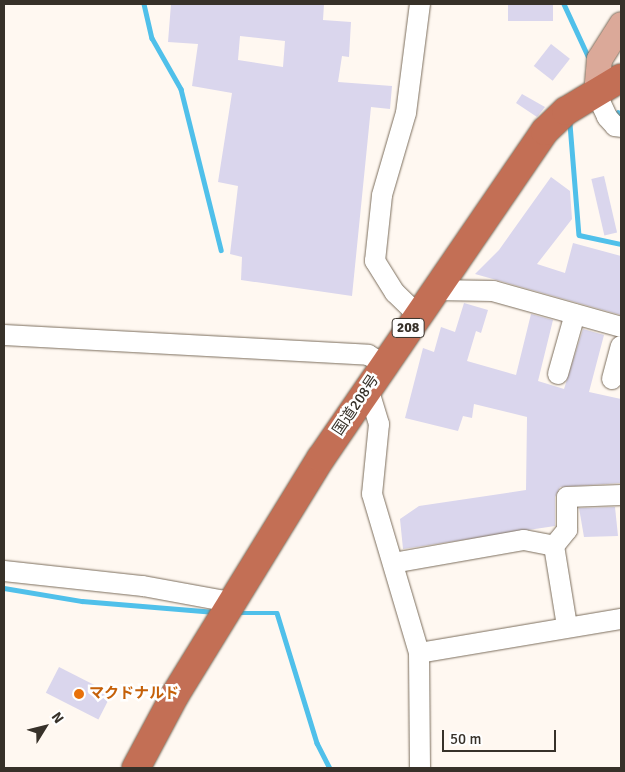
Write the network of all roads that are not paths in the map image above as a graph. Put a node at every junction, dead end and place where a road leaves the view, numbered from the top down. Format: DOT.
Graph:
graph roads {
  1 [pos="417,7"];
  2 [pos="621,24"];
  3 [pos="621,78"];
  4 [pos="596,93"];
  5 [pos="621,126"];
  6 [pos="435,290"];
  7 [pos="575,314"];
  8 [pos="418,315"];
  9 [pos="621,327"];
  10 [pos="4,335"];
  11 [pos="621,346"];
  12 [pos="384,364"];
  13 [pos="558,374"];
  14 [pos="612,380"];
  15 [pos="368,388"];
  16 [pos="621,495"];
  17 [pos="554,546"];
  18 [pos="393,563"];
  19 [pos="4,571"];
  20 [pos="224,612"];
  21 [pos="621,619"];
  22 [pos="567,626"];
  23 [pos="419,653"];
  24 [pos="136,768"];
  25 [pos="420,768"];
  1 -- 8 [label="street"];
  2 -- 4 [label="main road"];
  3 -- 4 [label="highway, 国道208号 / 208"];
  4 -- 5 [label="street"];
  4 -- 6 [label="highway, 国道208号 / 208"];
  6 -- 7 [label="street"];
  6 -- 8 [label="highway, 国道208号 / 208"];
  7 -- 9 [label="street"];
  7 -- 13 [label="street"];
  8 -- 12 [label="highway, 国道208号 / 208"];
  10 -- 12 [label="street"];
  11 -- 14 [label="street"];
  12 -- 15 [label="highway, 国道208号 / 208"];
  15 -- 18 [label="street"];
  15 -- 20 [label="highway, 国道208号 / 208"];
  16 -- 17 [label="street"];
  17 -- 18 [label="street"];
  17 -- 22 [label="street"];
  18 -- 23 [label="street"];
  19 -- 20 [label="street"];
  20 -- 24 [label="highway, 国道208号 / 208"];
  21 -- 22 [label="street"];
  22 -- 23 [label="street"];
  23 -- 25 [label="street"];
}
